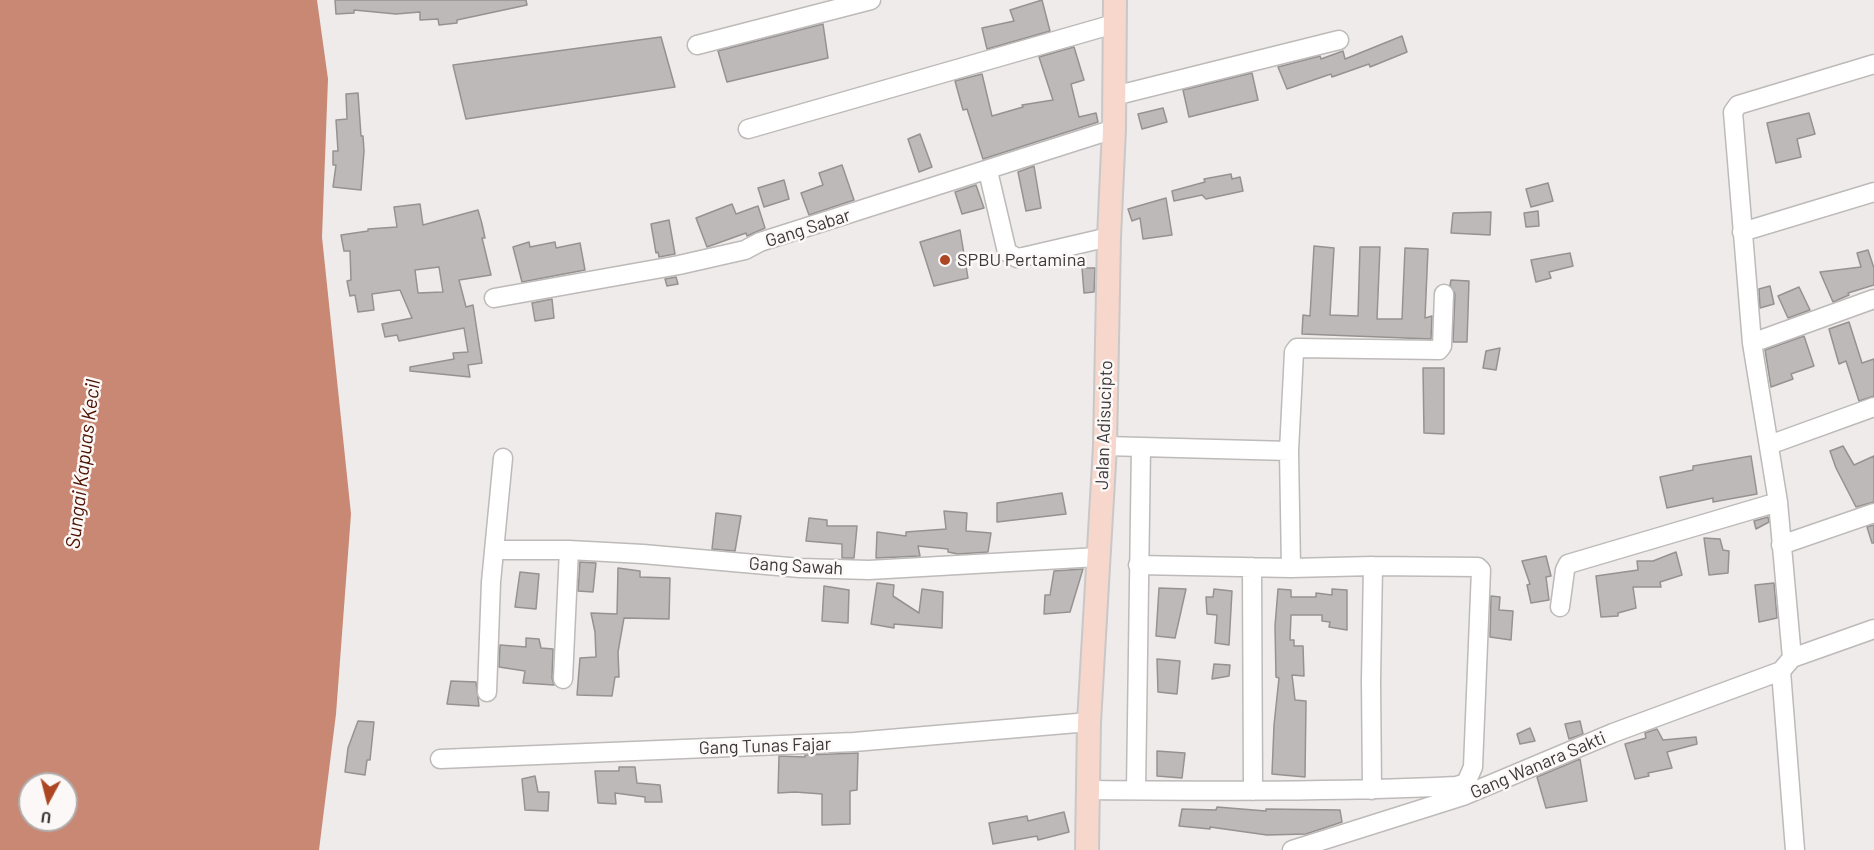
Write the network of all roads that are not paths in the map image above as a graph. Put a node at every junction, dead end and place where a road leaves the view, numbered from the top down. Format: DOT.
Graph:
graph roads {
  1 [pos="871,0"];
  2 [pos="1115,0"];
  3 [pos="1113,24"];
  4 [pos="1339,40"];
  5 [pos="696,45"];
  6 [pos="1874,64"];
  7 [pos="1114,96"];
  8 [pos="748,129"];
  9 [pos="1114,129"];
  10 [pos="988,171"];
  11 [pos="1874,192"];
  12 [pos="1742,232"];
  13 [pos="1109,237"];
  14 [pos="1444,294"];
  15 [pos="494,298"];
  16 [pos="1874,299"];
  17 [pos="1752,343"];
  18 [pos="1874,407"];
  19 [pos="1768,445"];
  20 [pos="1105,446"];
  21 [pos="1141,447"];
  22 [pos="1288,451"];
  23 [pos="503,458"];
  24 [pos="1778,502"];
  25 [pos="1874,513"];
  26 [pos="1781,544"];
  27 [pos="494,550"];
  28 [pos="569,550"];
  29 [pos="1098,557"];
  30 [pos="1138,565"];
  31 [pos="1373,566"];
  32 [pos="1252,567"];
  33 [pos="1291,568"];
  34 [pos="1560,607"];
  35 [pos="1874,629"];
  36 [pos="1786,665"];
  37 [pos="563,679"];
  38 [pos="487,692"];
  39 [pos="1089,722"];
  40 [pos="440,759"];
  41 [pos="1088,790"];
  42 [pos="1136,790"];
  43 [pos="1372,790"];
  44 [pos="1253,791"];
  45 [pos="1087,850"];
  46 [pos="1292,850"];
  47 [pos="1795,850"];
  1 -- 5 [label="street"];
  2 -- 3 [label="main road, Jalan Adisucipto"];
  3 -- 7 [label="main road, Jalan Adisucipto"];
  3 -- 8 [label="street"];
  4 -- 7 [label="street"];
  6 -- 12 [label="street"];
  7 -- 9 [label="main road, Jalan Adisucipto"];
  9 -- 10 [label="street, Gang Sabar"];
  9 -- 13 [label="main road, Jalan Adisucipto"];
  10 -- 13 [label="street"];
  10 -- 15 [label="street, Gang Sabar"];
  11 -- 12 [label="street"];
  12 -- 17 [label="street"];
  13 -- 20 [label="main road, Jalan Adisucipto"];
  14 -- 22 [label="street"];
  16 -- 17 [label="street"];
  17 -- 19 [label="street"];
  18 -- 19 [label="street"];
  19 -- 24 [label="street"];
  20 -- 21 [label="street"];
  20 -- 29 [label="main road, Jalan Adisucipto"];
  21 -- 22 [label="street"];
  21 -- 30 [label="street"];
  22 -- 33 [label="street"];
  23 -- 27 [label="street"];
  24 -- 26 [label="street"];
  24 -- 34 [label="street"];
  25 -- 26 [label="street"];
  26 -- 36 [label="street"];
  27 -- 28 [label="street, Gang Sawah"];
  27 -- 38 [label="street"];
  28 -- 29 [label="street, Gang Sawah"];
  28 -- 37 [label="street"];
  29 -- 39 [label="main road, Jalan Adisucipto"];
  30 -- 32 [label="street"];
  30 -- 42 [label="street"];
  31 -- 33 [label="street"];
  31 -- 43 [label="street"];
  31 -- 43 [label="street"];
  32 -- 33 [label="street"];
  32 -- 44 [label="street"];
  35 -- 36 [label="street, Gang Wanara Sakti"];
  36 -- 46 [label="street, Gang Wanara Sakti"];
  36 -- 47 [label="street"];
  39 -- 40 [label="street, Gang Tunas Fajar"];
  39 -- 41 [label="main road, Jalan Adisucipto"];
  41 -- 42 [label="street"];
  41 -- 45 [label="main road, Jalan Adisucipto"];
  42 -- 44 [label="street"];
  43 -- 44 [label="street"];
}
